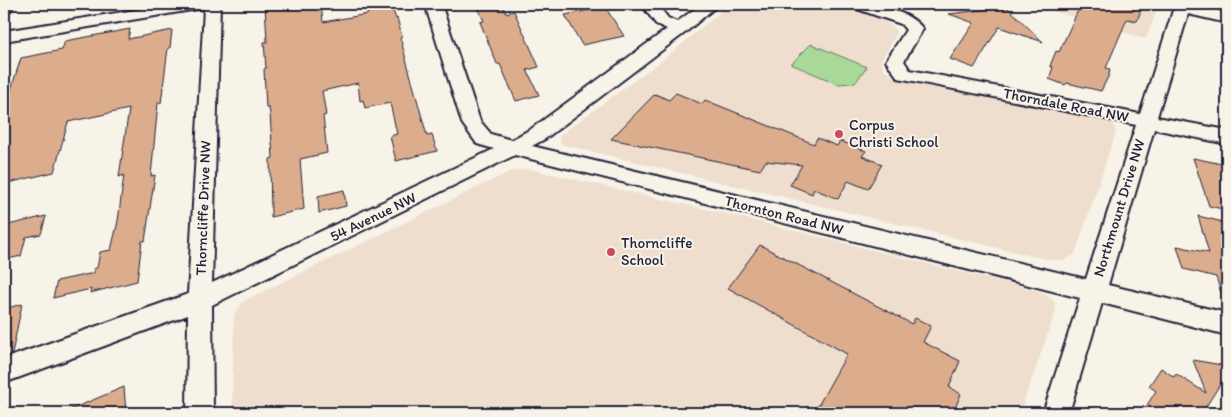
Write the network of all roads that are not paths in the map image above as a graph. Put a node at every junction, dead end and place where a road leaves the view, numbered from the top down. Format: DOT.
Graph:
graph roads {
  1 [pos="6,4"];
  2 [pos="200,4"];
  3 [pos="212,4"];
  4 [pos="433,4"];
  5 [pos="649,4"];
  6 [pos="711,4"];
  7 [pos="857,4"];
  8 [pos="1183,6"];
  9 [pos="4,8"];
  10 [pos="1227,18"];
  11 [pos="680,29"];
  12 [pos="4,36"];
  13 [pos="1146,121"];
  14 [pos="1227,137"];
  15 [pos="513,148"];
  16 [pos="1094,291"];
  17 [pos="200,300"];
  18 [pos="1227,324"];
  19 [pos="4,371"];
  20 [pos="200,413"];
  21 [pos="1056,413"];
  1 -- 9 [label="street"];
  2 -- 12 [label="street"];
  3 -- 17 [label="street, Thorncliffe Drive NW"];
  4 -- 15 [label="street, Thornton Road NW"];
  5 -- 11 [label="street"];
  6 -- 11 [label="street, 54 Avenue NW"];
  7 -- 13 [label="street, Thorndale Road NW"];
  8 -- 10 [label="street"];
  8 -- 13 [label="street, Northmount Drive NW"];
  11 -- 15 [label="street, 54 Avenue NW"];
  13 -- 14 [label="street, Thorndale Road NW"];
  13 -- 16 [label="street, Northmount Drive NW"];
  15 -- 16 [label="street, Thornton Road NW"];
  15 -- 17 [label="street, 54 Avenue NW"];
  16 -- 18 [label="street, Thornton Road NW"];
  16 -- 21 [label="street, Northmount Drive NW"];
  17 -- 19 [label="street, 54 Avenue NW"];
  17 -- 20 [label="street, Thorncliffe Drive NW"];
}
